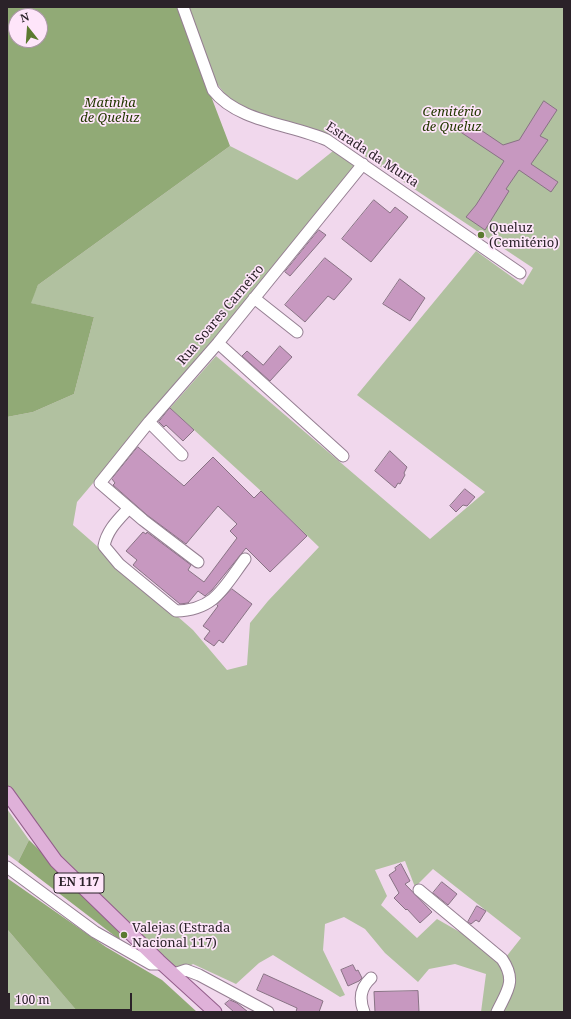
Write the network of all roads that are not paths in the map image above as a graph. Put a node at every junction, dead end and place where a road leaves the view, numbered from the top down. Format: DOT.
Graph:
graph roads {
  1 [pos="183,7"];
  2 [pos="363,164"];
  3 [pos="520,273"];
  4 [pos="254,298"];
  5 [pos="297,332"];
  6 [pos="218,343"];
  7 [pos="149,422"];
  8 [pos="182,454"];
  9 [pos="343,456"];
  10 [pos="129,508"];
  11 [pos="245,559"];
  12 [pos="198,562"];
  13 [pos="7,793"];
  14 [pos="7,867"];
  15 [pos="419,890"];
  16 [pos="162,964"];
  17 [pos="174,974"];
  18 [pos="370,978"];
  19 [pos="215,1012"];
  20 [pos="268,1012"];
  21 [pos="364,1012"];
  22 [pos="496,1012"];
  1 -- 2 [label="street, Estrada da Murta"];
  2 -- 3 [label="street, Estrada da Murta"];
  2 -- 4 [label="street, Rua Soares Carneiro"];
  4 -- 5 [label="street"];
  4 -- 6 [label="street, Rua Soares Carneiro"];
  6 -- 7 [label="street, Rua Soares Carneiro"];
  6 -- 9 [label="street"];
  7 -- 8 [label="street"];
  7 -- 10 [label="street, Rua Soares Carneiro"];
  10 -- 11 [label="street"];
  10 -- 12 [label="street"];
  13 -- 16 [label="main road, EN 117"];
  14 -- 16 [label="street"];
  15 -- 22 [label="street"];
  16 -- 17 [label="main road, EN 117"];
  17 -- 19 [label="main road, EN 117"];
  17 -- 20 [label="street"];
  18 -- 21 [label="street"];
}
